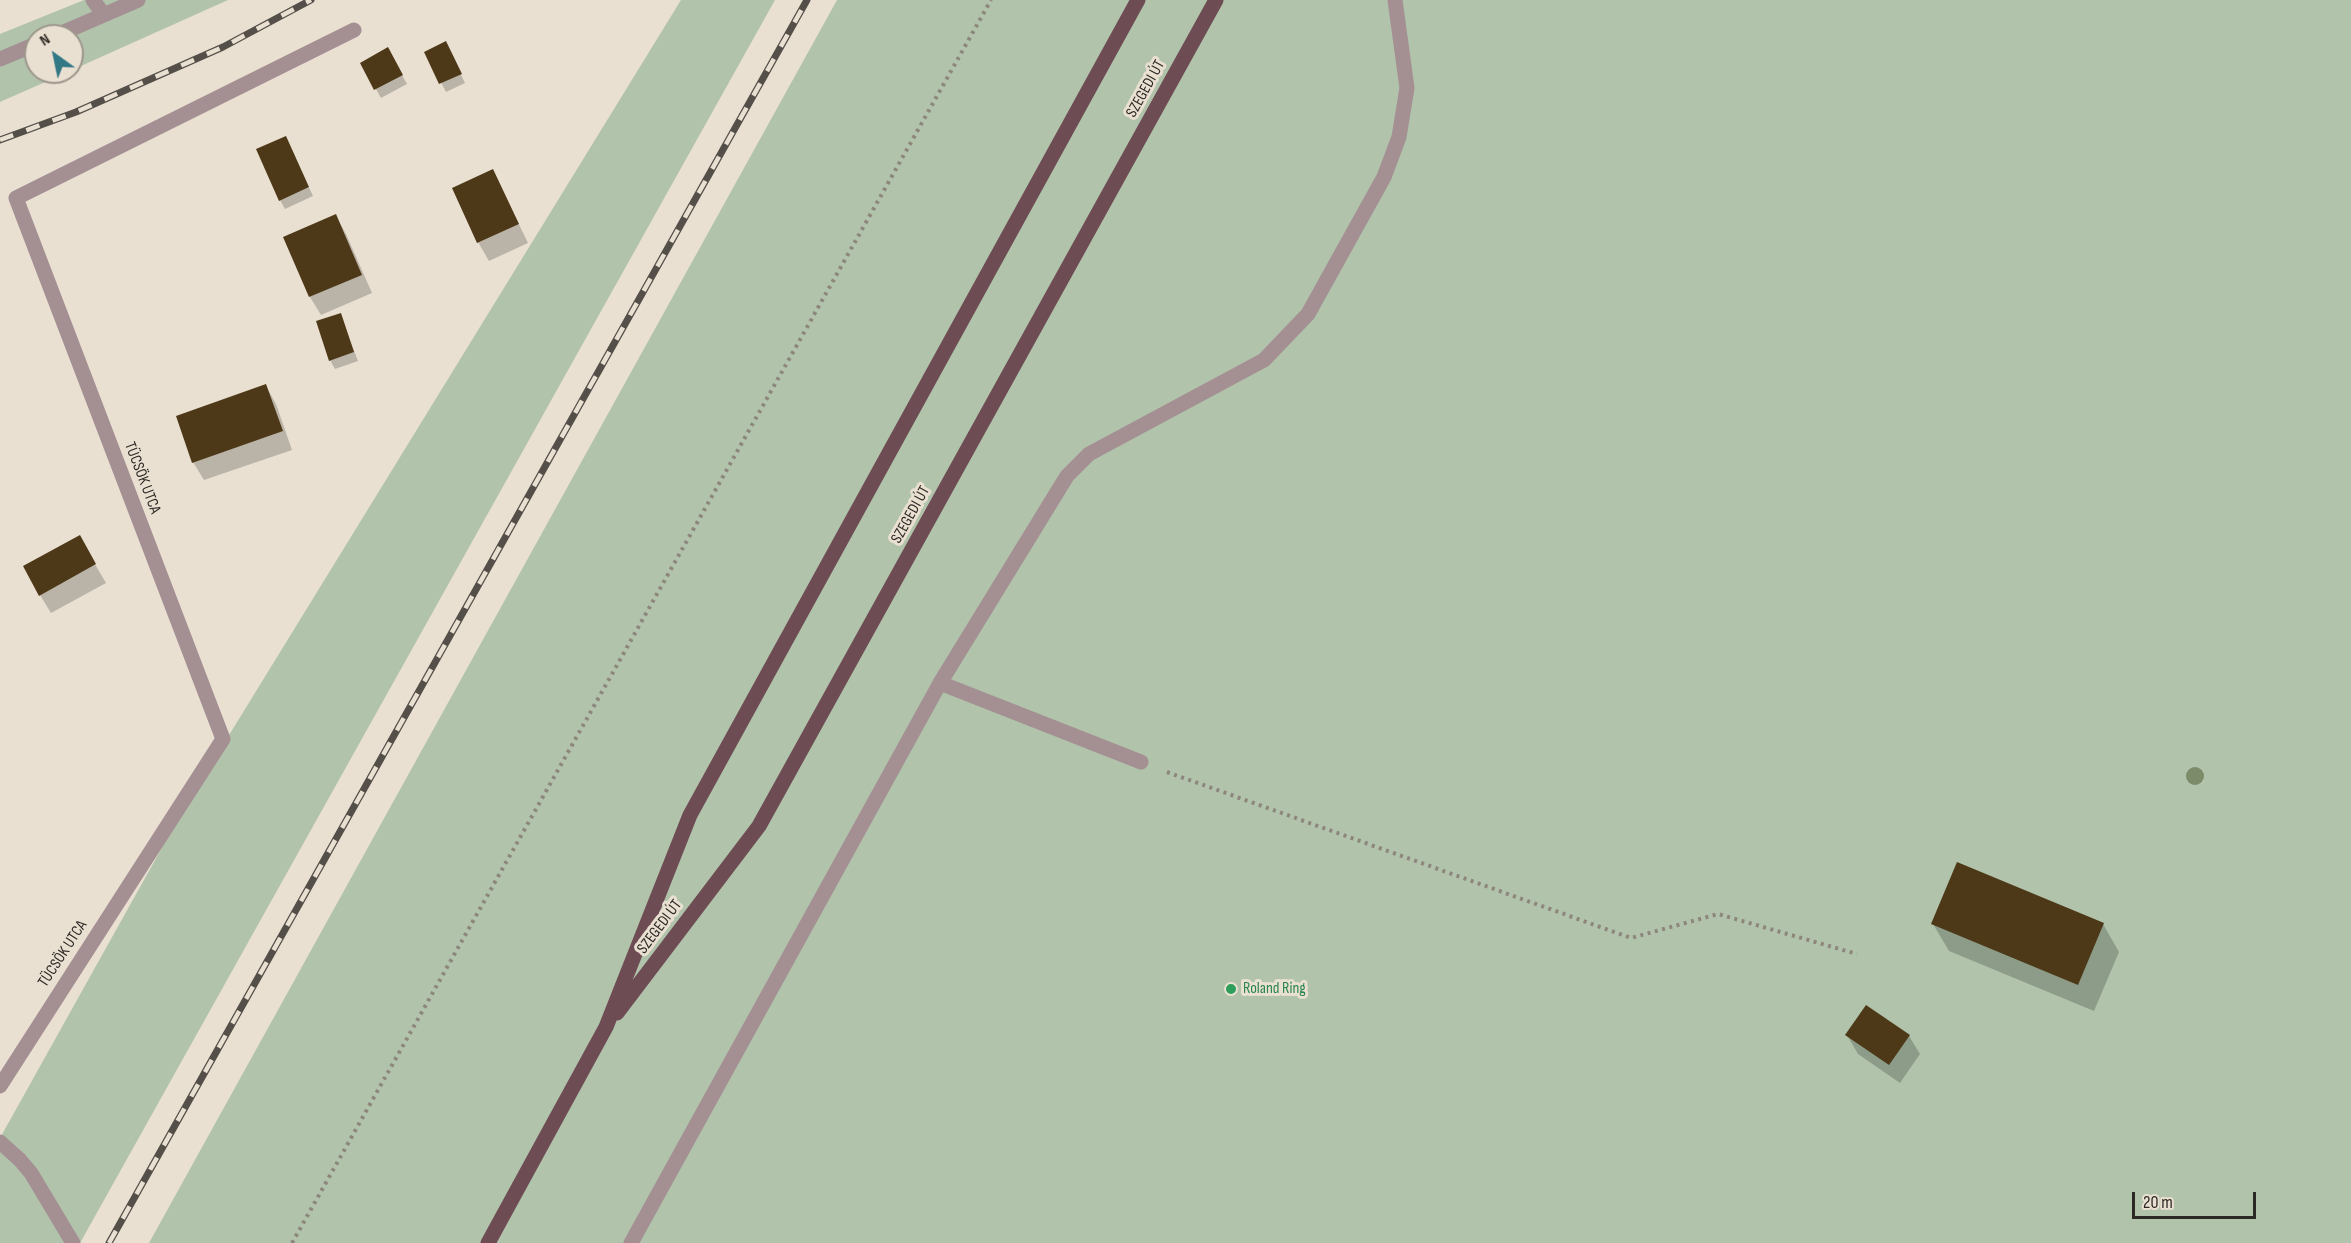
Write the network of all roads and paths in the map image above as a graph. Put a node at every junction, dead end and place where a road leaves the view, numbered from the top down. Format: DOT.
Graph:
graph roads {
  1 [pos="93,0"];
  2 [pos="138,0"];
  3 [pos="991,0"];
  4 [pos="1138,0"];
  5 [pos="1216,0"];
  6 [pos="1395,0"];
  7 [pos="104,15"];
  8 [pos="83,24"];
  9 [pos="354,30"];
  10 [pos="24,49"];
  11 [pos="0,59"];
  12 [pos="940,683"];
  13 [pos="1141,762"];
  14 [pos="1857,954"];
  15 [pos="606,1027"];
  16 [pos="0,1086"];
  17 [pos="0,1142"];
  18 [pos="73,1243"];
  19 [pos="292,1243"];
  20 [pos="488,1243"];
  21 [pos="632,1243"];
  1 -- 7 [label="street"];
  2 -- 7 [label="street"];
  3 -- 19 [label="path"];
  4 -- 15 [label="main road, SZEGEDI ÚT"];
  5 -- 15 [label="main road, SZEGEDI ÚT"];
  6 -- 12 [label="street"];
  7 -- 8 [label="street"];
  9 -- 16 [label="street, TÜCSÖK UTCA"];
  10 -- 11 [label="street"];
  12 -- 13 [label="street"];
  12 -- 21 [label="street"];
  13 -- 14 [label="path"];
  15 -- 20 [label="main road, SZEGEDI ÚT"];
  17 -- 18 [label="street"];
}
